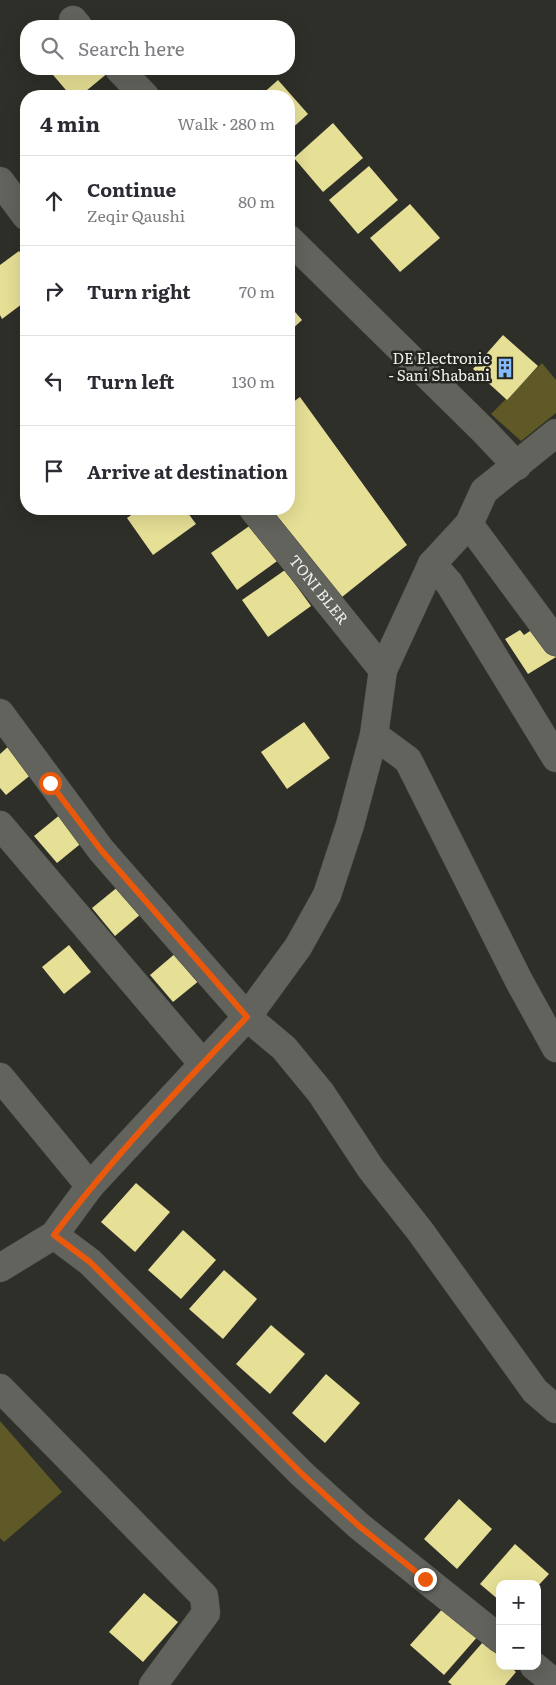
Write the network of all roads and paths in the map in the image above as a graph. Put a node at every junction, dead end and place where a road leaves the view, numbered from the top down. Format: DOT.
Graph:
graph roads {
  1 [pos="125,75"];
  2 [pos="139,90"];
  3 [pos="0,181"];
  4 [pos="20,208"];
  5 [pos="295,245"];
  6 [pos="556,433"];
  7 [pos="517,466"];
  8 [pos="258,515"];
  9 [pos="469,524"];
  10 [pos="432,564"];
  11 [pos="556,642"];
  12 [pos="383,670"];
  13 [pos="0,713"];
  14 [pos="374,735"];
  15 [pos="556,758"];
  16 [pos="0,825"];
  17 [pos="247,1017"];
  18 [pos="556,1048"];
  19 [pos="203,1064"];
  20 [pos="0,1077"];
  21 [pos="90,1186"];
  22 [pos="54,1235"];
  23 [pos="0,1268"];
  24 [pos="0,1388"];
  25 [pos="556,1409"];
  26 [pos="496,1636"];
  27 [pos="539,1670"];
  28 [pos="556,1684"];
  29 [pos="153,1685"];
  1 -- 2 [label="street"];
  3 -- 4 [label="street"];
  5 -- 7 [label="street"];
  6 -- 7 [label="street"];
  7 -- 9 [label="street"];
  8 -- 12 [label="street, TONI BLER"];
  9 -- 10 [label="street"];
  9 -- 11 [label="street"];
  10 -- 12 [label="street"];
  10 -- 15 [label="street"];
  12 -- 14 [label="street"];
  13 -- 17 [label="street"];
  14 -- 17 [label="street"];
  14 -- 18 [label="street"];
  16 -- 19 [label="street"];
  17 -- 19 [label="street"];
  17 -- 25 [label="street"];
  19 -- 21 [label="street"];
  20 -- 21 [label="street"];
  21 -- 22 [label="street"];
  22 -- 23 [label="street"];
  22 -- 26 [label="street"];
  24 -- 29 [label="street"];
  27 -- 28 [label="street"];
}
